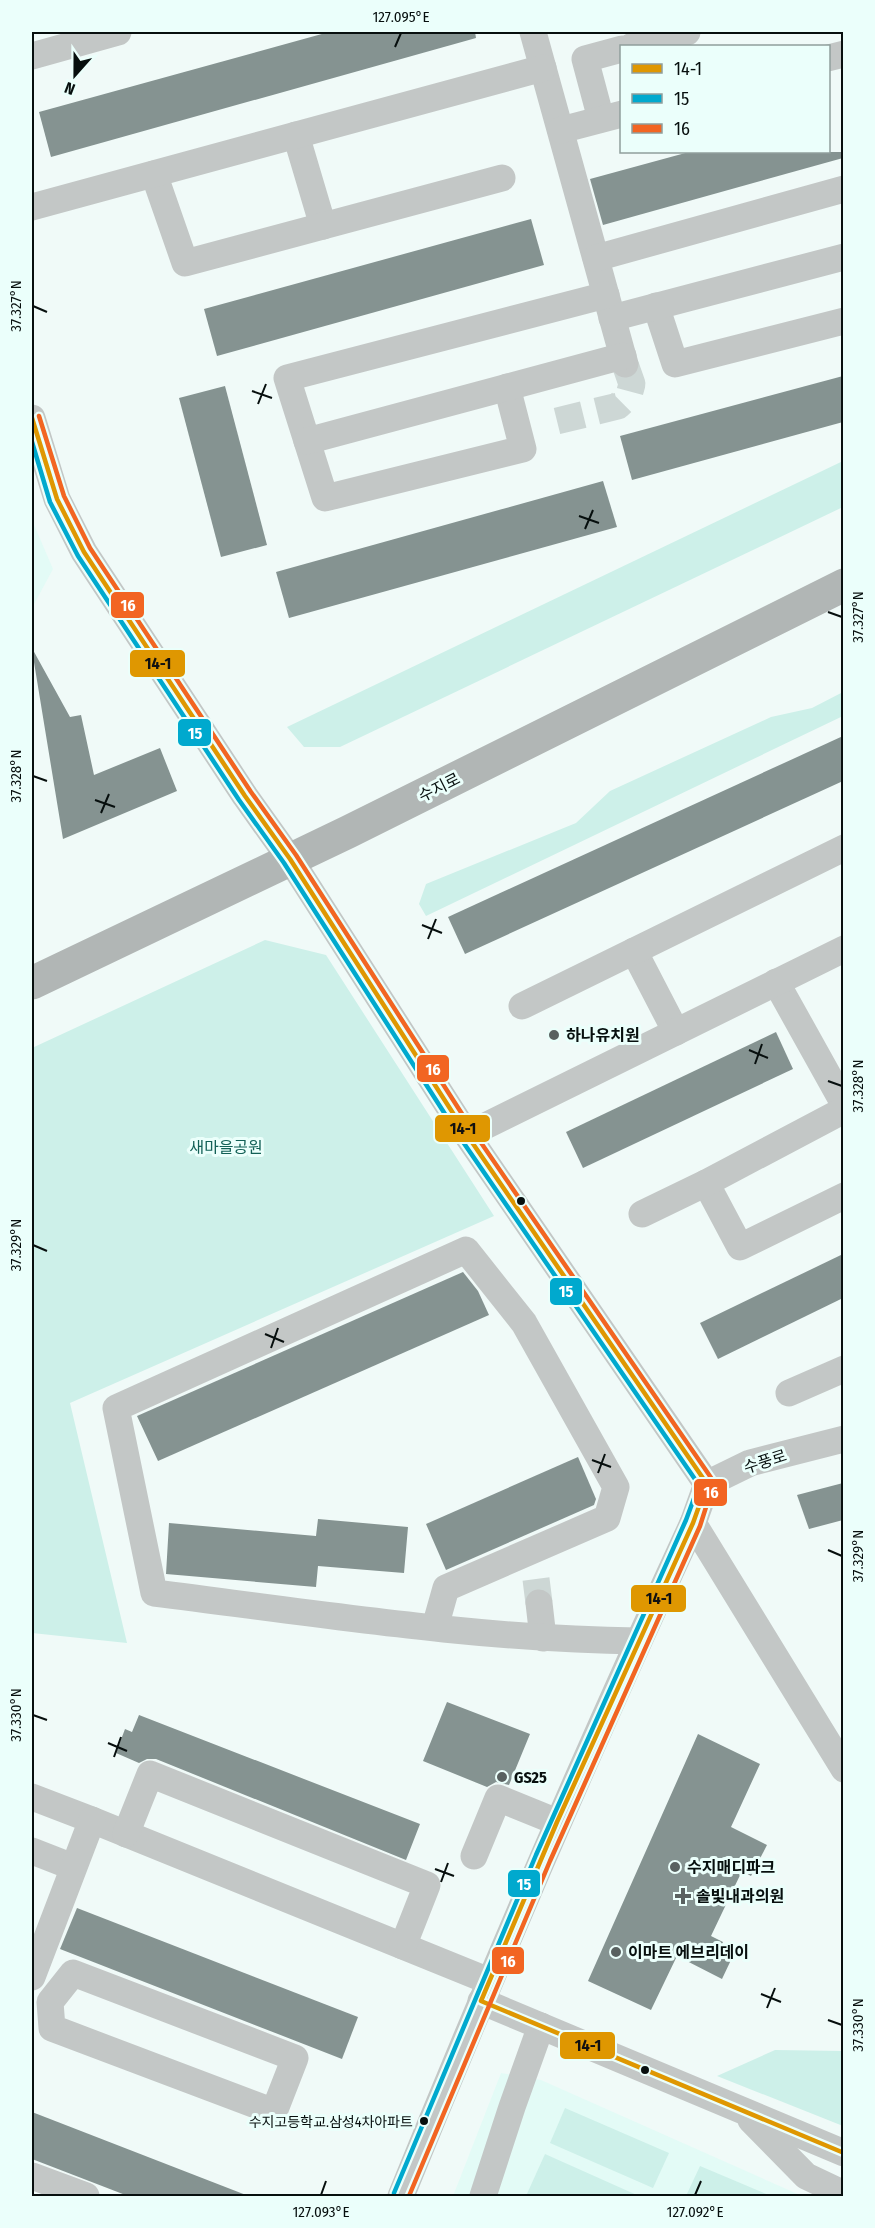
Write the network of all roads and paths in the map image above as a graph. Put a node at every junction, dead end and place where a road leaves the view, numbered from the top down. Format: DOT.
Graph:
graph roads {
  1 [pos="118,32"];
  2 [pos="533,32"];
  3 [pos="687,32"];
  4 [pos="636,45"];
  5 [pos="620,49"];
  6 [pos="32,56"];
  7 [pos="543,68"];
  8 [pos="611,117"];
  9 [pos="561,130"];
  10 [pos="296,135"];
  11 [pos="153,174"];
  12 [pos="502,178"];
  13 [pos="843,189"];
  14 [pos="32,207"];
  15 [pos="323,226"];
  16 [pos="843,257"];
  17 [pos="596,258"];
  18 [pos="609,306"];
  19 [pos="656,306"];
  20 [pos="843,321"];
  21 [pos="507,387"];
  22 [pos="32,418"];
  23 [pos="307,441"];
  24 [pos="843,585"];
  25 [pos="843,848"];
  26 [pos="290,859"];
  27 [pos="843,949"];
  28 [pos="634,951"];
  29 [pos="776,982"];
  30 [pos="32,983"];
  31 [pos="522,1006"];
  32 [pos="676,1032"];
  33 [pos="843,1104"];
  34 [pos="843,1110"];
  35 [pos="466,1135"];
  36 [pos="706,1183"];
  37 [pos="843,1196"];
  38 [pos="642,1214"];
  39 [pos="843,1369"];
  40 [pos="789,1393"];
  41 [pos="843,1439"];
  42 [pos="707,1484"];
  43 [pos="693,1523"];
  44 [pos="539,1603"];
  45 [pos="435,1627"];
  46 [pos="543,1638"];
  47 [pos="638,1641"];
  48 [pos="843,1769"];
  49 [pos="32,1797"];
  50 [pos="92,1820"];
  51 [pos="557,1822"];
  52 [pos="126,1834"];
  53 [pos="32,1851"];
  54 [pos="474,1856"];
  55 [pos="73,1867"];
  56 [pos="403,1946"];
  57 [pos="32,1977"];
  58 [pos="485,1991"];
  59 [pos="41,1999"];
  60 [pos="541,2026"];
  61 [pos="742,2110"];
  62 [pos="843,2153"];
  63 [pos="32,2175"];
  64 [pos="843,2194"];
  65 [pos="86,2196"];
  66 [pos="401,2196"];
  67 [pos="483,2196"];
  1 -- 6 [label="street"];
  2 -- 7 [label="street"];
  3 -- 4 [label="street"];
  5 -- 8 [label="street"];
  7 -- 9 [label="street"];
  7 -- 10 [label="street"];
  8 -- 9 [label="street"];
  9 -- 17 [label="street"];
  10 -- 11 [label="street"];
  10 -- 15 [label="street"];
  11 -- 14 [label="street"];
  11 -- 15 [label="street"];
  12 -- 15 [label="street"];
  13 -- 17 [label="street"];
  16 -- 19 [label="street"];
  17 -- 18 [label="street"];
  18 -- 19 [label="street"];
  18 -- 21 [label="street"];
  18 -- 23 [label="street"];
  19 -- 20 [label="street"];
  21 -- 23 [label="street"];
  21 -- 23 [label="street"];
  22 -- 26 [label="street"];
  24 -- 26 [label="main road, 수지로"];
  25 -- 28 [label="street"];
  26 -- 30 [label="main road, 수지로"];
  26 -- 35 [label="street"];
  27 -- 29 [label="street"];
  28 -- 31 [label="street"];
  28 -- 32 [label="street"];
  29 -- 32 [label="street"];
  29 -- 33 [label="street"];
  32 -- 35 [label="street"];
  34 -- 36 [label="street"];
  35 -- 42 [label="street"];
  36 -- 37 [label="street"];
  36 -- 38 [label="street"];
  39 -- 40 [label="street"];
  41 -- 42 [label="street, 수풍로"];
  42 -- 43 [label="street"];
  43 -- 47 [label="street"];
  43 -- 48 [label="street"];
  44 -- 46 [label="street"];
  45 -- 45 [label="street"];
  45 -- 46 [label="street"];
  46 -- 47 [label="street"];
  47 -- 51 [label="street"];
  49 -- 50 [label="street"];
  50 -- 52 [label="street"];
  50 -- 55 [label="street"];
  51 -- 54 [label="street"];
  51 -- 58 [label="street"];
  52 -- 56 [label="street"];
  52 -- 56 [label="street"];
  53 -- 55 [label="street"];
  55 -- 57 [label="street"];
  56 -- 58 [label="street"];
  58 -- 60 [label="street"];
  58 -- 66 [label="street"];
  59 -- 59 [label="street"];
  60 -- 61 [label="street"];
  60 -- 67 [label="street"];
  61 -- 62 [label="street"];
  61 -- 64 [label="street"];
  63 -- 65 [label="street"];
}
